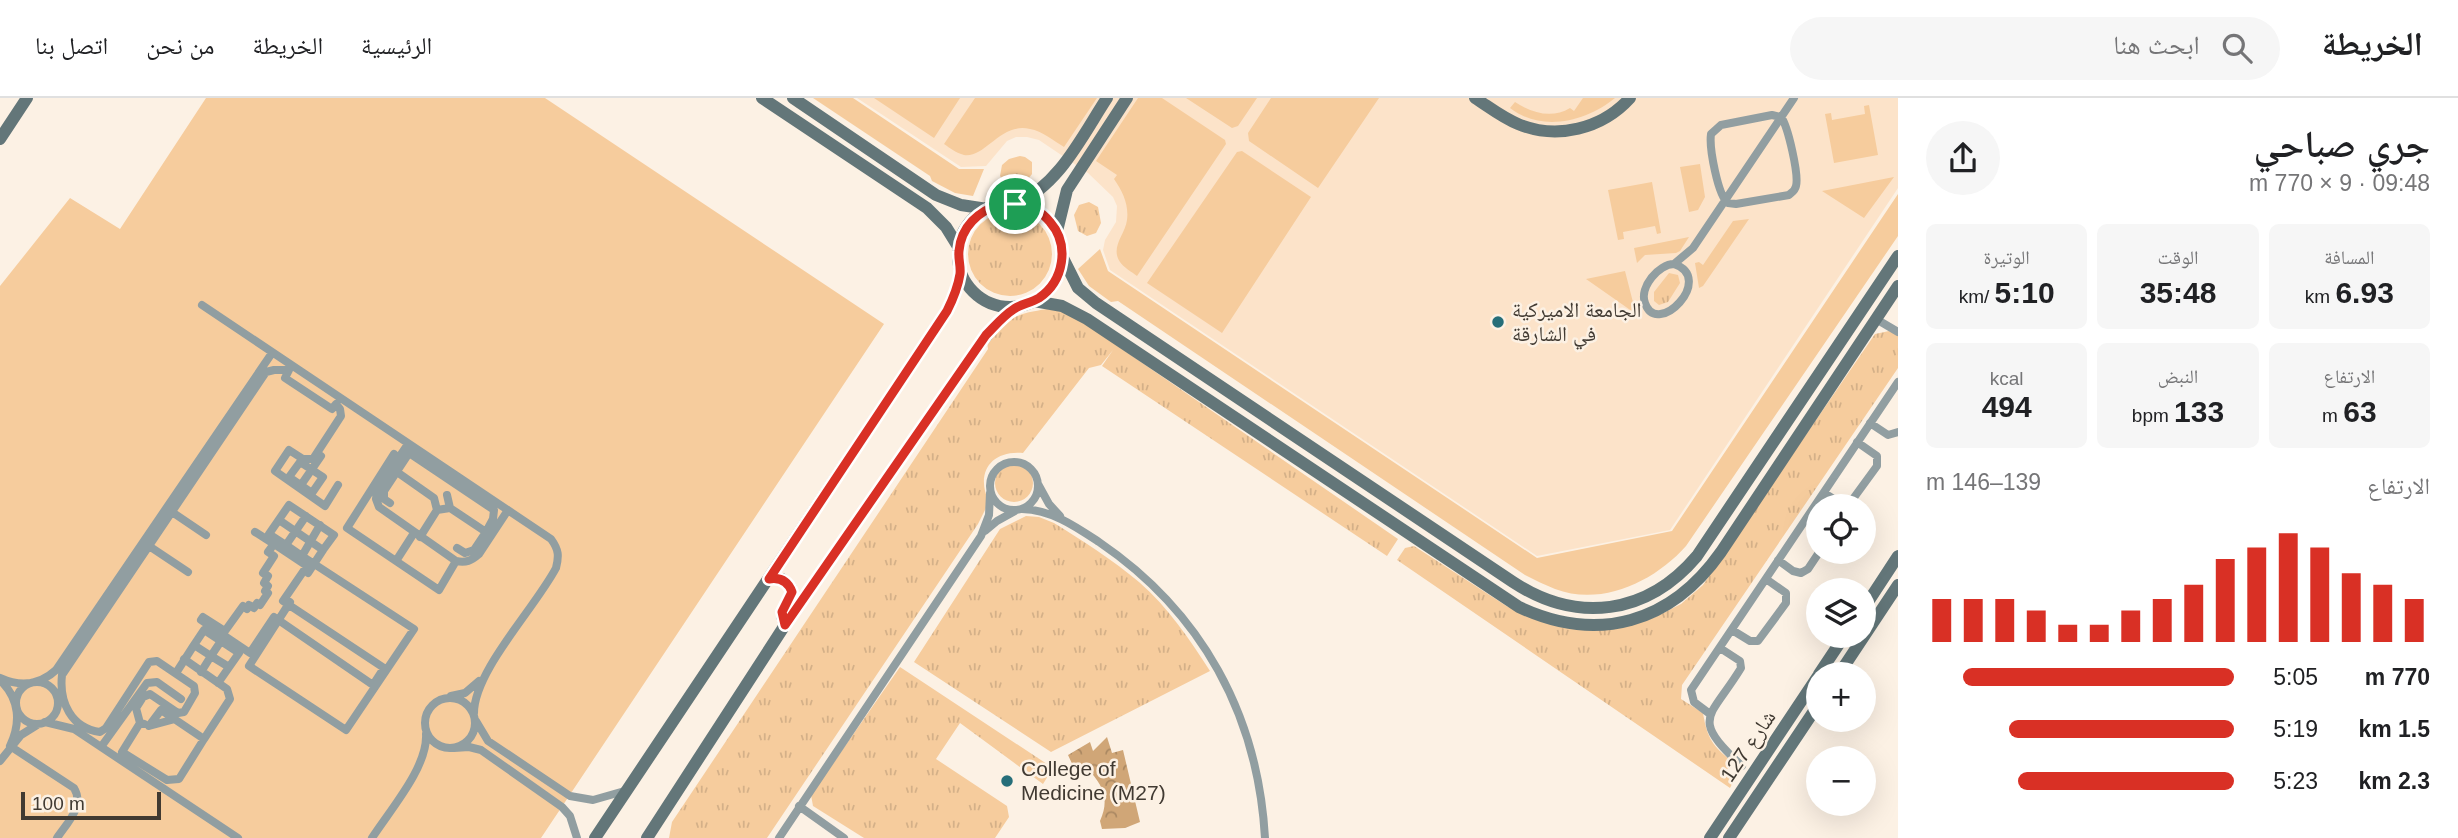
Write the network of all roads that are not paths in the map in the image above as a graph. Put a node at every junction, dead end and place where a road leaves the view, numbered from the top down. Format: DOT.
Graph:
graph roads {
  1 [pos="27,98"];
  2 [pos="762,98"];
  3 [pos="793,98"];
  4 [pos="1107,98"];
  5 [pos="1127,98"];
  6 [pos="1475,98"];
  7 [pos="1630,98"];
  8 [pos="1794,98"];
  9 [pos="1781,117"];
  10 [pos="0,139"];
  11 [pos="1058,171"];
  12 [pos="1072,180"];
  13 [pos="1725,201"];
  14 [pos="1015,204"];
  15 [pos="988,209"];
  16 [pos="1057,231"];
  17 [pos="959,248"];
  18 [pos="1693,248"];
  19 [pos="1062,256"];
  20 [pos="1898,256"];
  21 [pos="1674,264"];
  22 [pos="961,269"];
  23 [pos="1686,272"];
  24 [pos="1898,286"];
  25 [pos="1034,301"];
  26 [pos="202,305"];
  27 [pos="1017,306"];
  28 [pos="1876,319"];
  29 [pos="1898,332"];
  30 [pos="272,352"];
  31 [pos="1898,382"];
  32 [pos="353,407"];
  33 [pos="1870,423"];
  34 [pos="1786,424"];
  35 [pos="1898,432"];
  36 [pos="1800,433"];
  37 [pos="1857,442"];
  38 [pos="408,444"];
  39 [pos="394,454"];
  40 [pos="312,469"];
  41 [pos="397,472"];
  42 [pos="1038,483"];
  43 [pos="455,484"];
  44 [pos="301,485"];
  45 [pos="338,485"];
  46 [pos="990,493"];
  47 [pos="1824,493"];
  48 [pos="447,495"];
  49 [pos="435,498"];
  50 [pos="390,503"];
  51 [pos="450,508"];
  52 [pos="437,510"];
  53 [pos="508,510"];
  54 [pos="1020,510"];
  55 [pos="172,513"];
  56 [pos="306,516"];
  57 [pos="279,520"];
  58 [pos="1064,521"];
  59 [pos="320,525"];
  60 [pos="1806,525"];
  61 [pos="296,531"];
  62 [pos="255,532"];
  63 [pos="486,532"];
  64 [pos="206,535"];
  65 [pos="417,535"];
  66 [pos="981,536"];
  67 [pos="310,540"];
  68 [pos="274,544"];
  69 [pos="149,545"];
  70 [pos="286,545"];
  71 [pos="457,548"];
  72 [pos="323,550"];
  73 [pos="302,556"];
  74 [pos="1898,556"];
  75 [pos="1779,560"];
  76 [pos="397,561"];
  77 [pos="456,561"];
  78 [pos="314,564"];
  79 [pos="1811,564"];
  80 [pos="188,572"];
  81 [pos="769,579"];
  82 [pos="1766,579"];
  83 [pos="1898,585"];
  84 [pos="1876,590"];
  85 [pos="288,604"];
  86 [pos="278,620"];
  87 [pos="785,625"];
  88 [pos="1732,630"];
  89 [pos="221,641"];
  90 [pos="194,645"];
  91 [pos="1720,648"];
  92 [pos="211,656"];
  93 [pos="64,659"];
  94 [pos="184,659"];
  95 [pos="1847,662"];
  96 [pos="229,667"];
  97 [pos="201,672"];
  98 [pos="176,673"];
  99 [pos="485,674"];
  100 [pos="0,679"];
  101 [pos="33,682"];
  102 [pos="218,683"];
  103 [pos="1806,694"];
  104 [pos="447,697"];
  105 [pos="58,698"];
  106 [pos="181,699"];
  107 [pos="17,709"];
  108 [pos="1710,713"];
  109 [pos="475,717"];
  110 [pos="42,723"];
  111 [pos="1806,723"];
  112 [pos="145,724"];
  113 [pos="425,728"];
  114 [pos="74,729"];
  115 [pos="204,739"];
  116 [pos="10,746"];
  117 [pos="102,747"];
  118 [pos="451,748"];
  119 [pos="0,761"];
  120 [pos="1742,766"];
  121 [pos="418,768"];
  122 [pos="628,790"];
  123 [pos="799,806"];
  124 [pos="656,832"];
  125 [pos="57,838"];
  126 [pos="238,838"];
  127 [pos="372,838"];
  128 [pos="577,838"];
  129 [pos="596,838"];
  130 [pos="647,838"];
  131 [pos="779,838"];
  132 [pos="842,838"];
  133 [pos="1265,838"];
  134 [pos="1710,838"];
  135 [pos="1729,838"];
  1 -- 10 [label="street"];
  2 -- 17 [label="street"];
  3 -- 15 [label="street"];
  4 -- 11 [label="street"];
  5 -- 12 [label="street"];
  6 -- 7 [label="street"];
  8 -- 9 [label="street"];
  9 -- 13 [label="street"];
  9 -- 13 [label="street"];
  9 -- 13 [label="street"];
  11 -- 12 [label="street"];
  11 -- 14 [label="street"];
  12 -- 16 [label="street"];
  13 -- 18 [label="street"];
  14 -- 15 [label="street"];
  14 -- 16 [label="street"];
  15 -- 17 [label="street"];
  16 -- 19 [label="street"];
  17 -- 22 [label="street"];
  18 -- 21 [label="street"];
  18 -- 23 [label="street"];
  19 -- 25 [label="street"];
  19 -- 34 [label="street"];
  20 -- 34 [label="street"];
  21 -- 23 [label="street"];
  21 -- 23 [label="street"];
  22 -- 27 [label="street"];
  22 -- 81 [label="street"];
  24 -- 28 [label="street"];
  25 -- 27 [label="street"];
  25 -- 36 [label="street"];
  26 -- 30 [label="street"];
  27 -- 87 [label="street"];
  28 -- 29 [label="street"];
  28 -- 36 [label="street"];
  30 -- 32 [label="street"];
  30 -- 93 [label="street"];
  31 -- 33 [label="street"];
  32 -- 38 [label="street"];
  32 -- 40 [label="street"];
  33 -- 35 [label="street"];
  33 -- 37 [label="street"];
  34 -- 36 [label="street"];
  37 -- 47 [label="street"];
  37 -- 47 [label="street"];
  38 -- 53 [label="street"];
  38 -- 65 [label="street"];
  39 -- 76 [label="street"];
  40 -- 44 [label="street"];
  40 -- 44 [label="street"];
  40 -- 44 [label="street"];
  41 -- 43 [label="street"];
  41 -- 49 [label="street"];
  41 -- 50 [label="street"];
  42 -- 46 [label="street"];
  42 -- 54 [label="street"];
  42 -- 58 [label="street"];
  43 -- 48 [label="street"];
  43 -- 63 [label="street"];
  45 -- 55 [label="street"];
  46 -- 54 [label="street"];
  46 -- 66 [label="street"];
  48 -- 49 [label="street"];
  48 -- 51 [label="street"];
  49 -- 52 [label="street"];
  51 -- 52 [label="street"];
  51 -- 63 [label="street"];
  52 -- 65 [label="street"];
  53 -- 77 [label="street"];
  53 -- 99 [label="street"];
  54 -- 58 [label="street"];
  54 -- 66 [label="street"];
  55 -- 64 [label="street"];
  55 -- 69 [label="street"];
  56 -- 57 [label="street"];
  56 -- 59 [label="street"];
  56 -- 61 [label="street"];
  57 -- 61 [label="street"];
  57 -- 70 [label="street"];
  58 -- 133 [label="street"];
  59 -- 67 [label="street"];
  59 -- 72 [label="street"];
  60 -- 75 [label="street"];
  61 -- 67 [label="street"];
  61 -- 70 [label="street"];
  62 -- 68 [label="street"];
  63 -- 71 [label="street"];
  65 -- 76 [label="street"];
  65 -- 77 [label="street"];
  66 -- 123 [label="street"];
  67 -- 72 [label="street"];
  67 -- 73 [label="street"];
  68 -- 85 [label="street"];
  68 -- 86 [label="street"];
  69 -- 80 [label="street"];
  69 -- 98 [label="street"];
  70 -- 73 [label="street"];
  72 -- 78 [label="street"];
  73 -- 78 [label="street"];
  74 -- 84 [label="street"];
  75 -- 79 [label="street"];
  75 -- 82 [label="street"];
  76 -- 77 [label="street"];
  78 -- 85 [label="street"];
  78 -- 86 [label="street"];
  81 -- 87 [label="street"];
  81 -- 122 [label="street"];
  82 -- 88 [label="street"];
  82 -- 88 [label="street"];
  83 -- 95 [label="street"];
  85 -- 86 [label="street"];
  85 -- 86 [label="street"];
  87 -- 124 [label="street"];
  88 -- 91 [label="street"];
  89 -- 90 [label="street"];
  89 -- 92 [label="street"];
  89 -- 96 [label="street"];
  90 -- 92 [label="street"];
  90 -- 94 [label="street"];
  91 -- 108 [label="street"];
  91 -- 108 [label="street"];
  92 -- 96 [label="street"];
  92 -- 97 [label="street"];
  93 -- 101 [label="street"];
  93 -- 105 [label="street"];
  94 -- 97 [label="street"];
  94 -- 98 [label="street"];
  96 -- 102 [label="street"];
  97 -- 102 [label="street"];
  98 -- 112 [label="street"];
  99 -- 104 [label="street"];
  99 -- 109 [label="street"];
  100 -- 101 [label="street"];
  100 -- 107 [label="street"];
  101 -- 105 [label="street"];
  101 -- 107 [label="street"];
  102 -- 115 [label="street"];
  103 -- 134 [label="street, شارع 127"];
  104 -- 109 [label="street"];
  104 -- 113 [label="street"];
  105 -- 110 [label="street"];
  105 -- 114 [label="street"];
  106 -- 117 [label="street"];
  107 -- 110 [label="street"];
  107 -- 116 [label="street"];
  108 -- 120 [label="street"];
  109 -- 118 [label="street"];
  109 -- 122 [label="street"];
  110 -- 114 [label="street"];
  110 -- 116 [label="street"];
  111 -- 135 [label="street, شارع 127"];
  112 -- 115 [label="street"];
  112 -- 115 [label="street"];
  113 -- 118 [label="street"];
  113 -- 121 [label="street"];
  114 -- 117 [label="street"];
  116 -- 119 [label="street"];
  116 -- 125 [label="street"];
  117 -- 126 [label="street"];
  118 -- 121 [label="street"];
  118 -- 128 [label="street"];
  121 -- 127 [label="street"];
  122 -- 129 [label="street"];
  123 -- 131 [label="street"];
  123 -- 132 [label="street"];
  124 -- 130 [label="street"];
}
